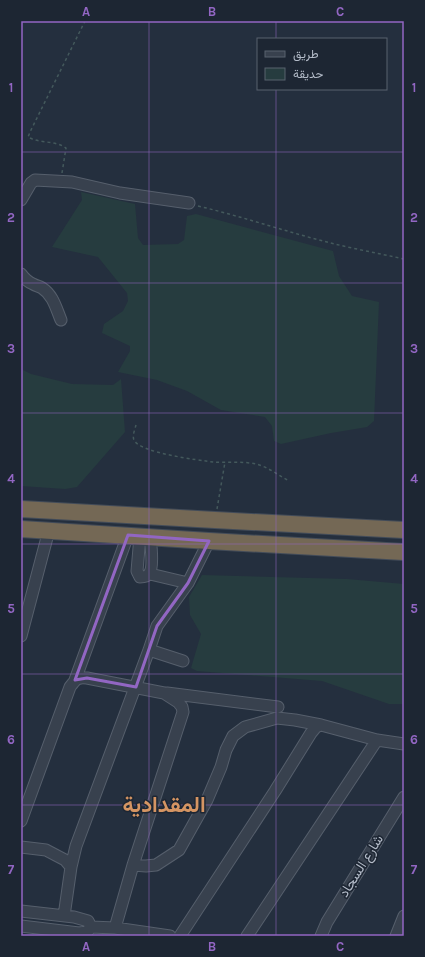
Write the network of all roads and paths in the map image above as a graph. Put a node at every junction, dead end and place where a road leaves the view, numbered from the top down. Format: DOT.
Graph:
graph roads {
  1 [pos="84,21"];
  2 [pos="61,181"];
  3 [pos="21,200"];
  4 [pos="189,203"];
  5 [pos="404,259"];
  6 [pos="21,274"];
  7 [pos="61,320"];
  8 [pos="136,425"];
  9 [pos="225,462"];
  10 [pos="289,481"];
  11 [pos="21,509"];
  12 [pos="215,520"];
  13 [pos="21,528"];
  14 [pos="49,530"];
  15 [pos="404,530"];
  16 [pos="139,536"];
  17 [pos="209,541"];
  18 [pos="404,552"];
  19 [pos="188,583"];
  20 [pos="21,636"];
  21 [pos="149,650"];
  22 [pos="183,661"];
  23 [pos="75,680"];
  24 [pos="136,687"];
  25 [pos="164,693"];
  26 [pos="278,707"];
  27 [pos="321,725"];
  28 [pos="377,740"];
  29 [pos="404,744"];
  30 [pos="404,797"];
  31 [pos="21,821"];
  32 [pos="21,847"];
  33 [pos="133,865"];
  34 [pos="71,867"];
  35 [pos="21,911"];
  36 [pos="64,916"];
  37 [pos="404,916"];
  38 [pos="21,926"];
  39 [pos="115,928"];
  40 [pos="94,930"];
  41 [pos="150,934"];
  42 [pos="170,936"];
  43 [pos="180,936"];
  44 [pos="247,936"];
  45 [pos="321,936"];
  46 [pos="396,936"];
  1 -- 2 [label="path"];
  2 -- 3 [label="street"];
  2 -- 4 [label="street"];
  4 -- 5 [label="path"];
  6 -- 7 [label="street"];
  8 -- 9 [label="path"];
  9 -- 10 [label="path"];
  9 -- 12 [label="path"];
  11 -- 12 [label="highway"];
  12 -- 15 [label="highway"];
  13 -- 14 [label="highway"];
  14 -- 16 [label="highway"];
  14 -- 20 [label="street"];
  16 -- 17 [label="highway"];
  16 -- 19 [label="street"];
  16 -- 23 [label="street"];
  17 -- 18 [label="highway"];
  17 -- 19 [label="street"];
  19 -- 21 [label="street"];
  21 -- 22 [label="street"];
  21 -- 24 [label="street"];
  23 -- 24 [label="street"];
  23 -- 31 [label="street"];
  24 -- 25 [label="street"];
  24 -- 34 [label="street"];
  25 -- 26 [label="street"];
  25 -- 33 [label="street"];
  27 -- 28 [label="street"];
  27 -- 33 [label="street"];
  27 -- 43 [label="street"];
  28 -- 29 [label="street"];
  28 -- 44 [label="street"];
  30 -- 45 [label="street, شارع السجاد"];
  32 -- 34 [label="street"];
  33 -- 39 [label="street"];
  34 -- 36 [label="street"];
  35 -- 36 [label="street"];
  36 -- 40 [label="street"];
  37 -- 46 [label="street"];
  38 -- 40 [label="street"];
  39 -- 40 [label="street"];
  39 -- 41 [label="street"];
  41 -- 42 [label="street"];
}
